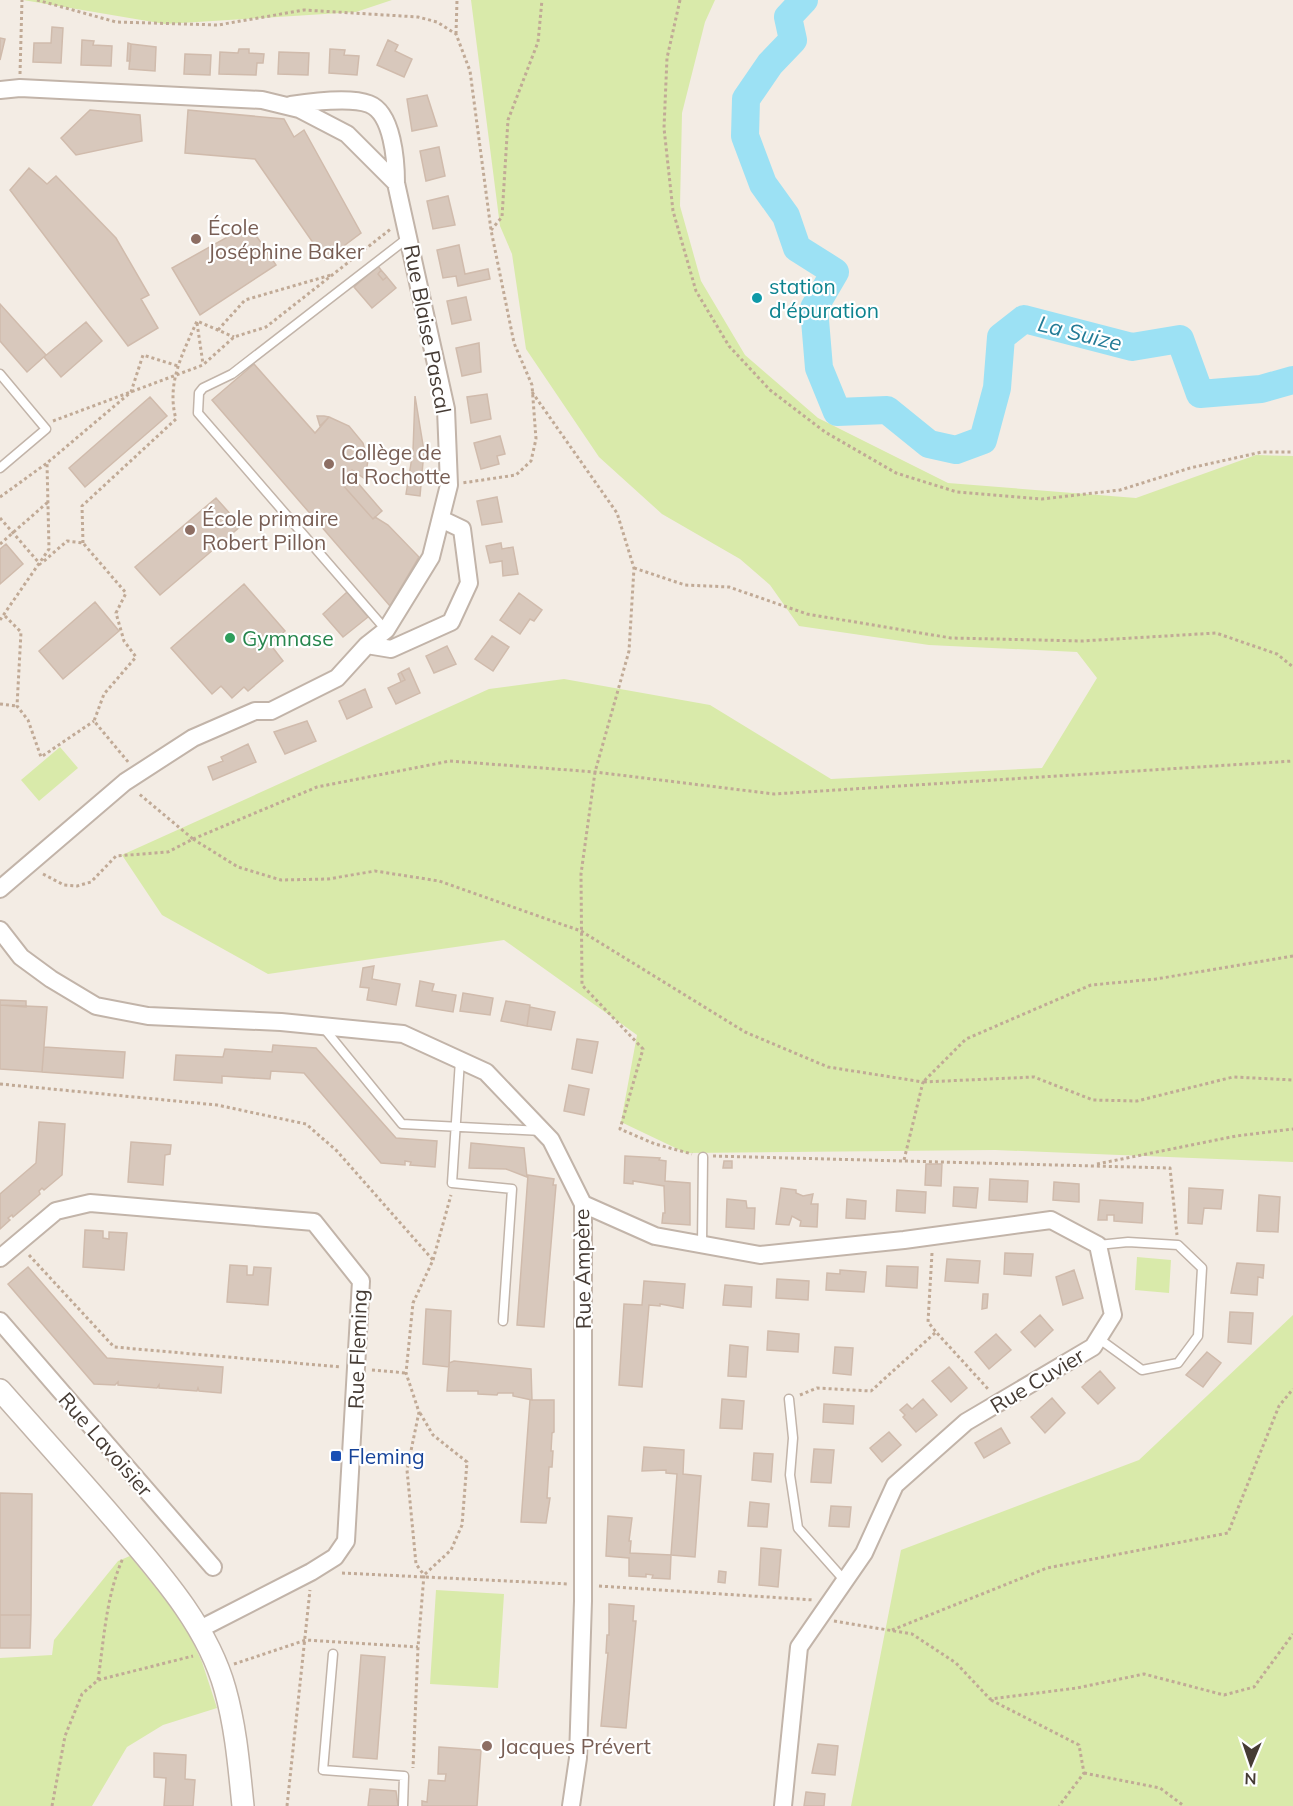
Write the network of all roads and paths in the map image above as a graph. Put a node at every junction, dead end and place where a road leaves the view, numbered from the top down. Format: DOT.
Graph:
graph roads {
  1 [pos="22,0"];
  2 [pos="457,0"];
  3 [pos="542,0"];
  4 [pos="680,0"];
  5 [pos="456,34"];
  6 [pos="20,88"];
  7 [pos="0,90"];
  8 [pos="287,106"];
  9 [pos="396,183"];
  10 [pos="405,218"];
  11 [pos="491,230"];
  12 [pos="409,236"];
  13 [pos="334,274"];
  14 [pos="197,321"];
  15 [pos="218,330"];
  16 [pos="234,338"];
  17 [pos="203,365"];
  18 [pos="178,366"];
  19 [pos="0,374"];
  20 [pos="174,376"];
  21 [pos="131,392"];
  22 [pos="532,392"];
  23 [pos="43,425"];
  24 [pos="1293,452"];
  25 [pos="47,463"];
  26 [pos="0,468"];
  27 [pos="0,497"];
  28 [pos="48,502"];
  29 [pos="0,518"];
  30 [pos="441,519"];
  31 [pos="13,533"];
  32 [pos="83,543"];
  33 [pos="0,544"];
  34 [pos="41,565"];
  35 [pos="634,568"];
  36 [pos="4,616"];
  37 [pos="0,620"];
  38 [pos="386,630"];
  39 [pos="367,645"];
  40 [pos="1293,667"];
  41 [pos="0,704"];
  42 [pos="17,706"];
  43 [pos="94,722"];
  44 [pos="1293,761"];
  45 [pos="595,772"];
  46 [pos="132,778"];
  47 [pos="193,839"];
  48 [pos="32,861"];
  49 [pos="0,890"];
  50 [pos="0,930"];
  51 [pos="581,931"];
  52 [pos="1293,956"];
  53 [pos="322,1026"];
  54 [pos="460,1060"];
  55 [pos="1293,1080"];
  56 [pos="924,1082"];
  57 [pos="0,1084"];
  58 [pos="456,1126"];
  59 [pos="1293,1130"];
  60 [pos="543,1131"];
  61 [pos="703,1157"];
  62 [pos="904,1160"];
  63 [pos="1089,1166"];
  64 [pos="452,1184"];
  65 [pos="583,1204"];
  66 [pos="933,1236"];
  67 [pos="17,1243"];
  68 [pos="702,1245"];
  69 [pos="1098,1245"];
  70 [pos="1178,1245"];
  71 [pos="0,1258"];
  72 [pos="433,1260"];
  73 [pos="0,1321"];
  74 [pos="503,1321"];
  75 [pos="936,1332"];
  76 [pos="1098,1338"];
  77 [pos="357,1369"];
  78 [pos="406,1373"];
  79 [pos="1293,1389"];
  80 [pos="0,1390"];
  81 [pos="789,1399"];
  82 [pos="1000,1403"];
  83 [pos="419,1412"];
  84 [pos="131,1540"];
  85 [pos="213,1567"];
  86 [pos="311,1572"];
  87 [pos="424,1575"];
  88 [pos="845,1581"];
  89 [pos="819,1618"];
  90 [pos="198,1630"];
  91 [pos="891,1631"];
  92 [pos="1293,1634"];
  93 [pos="306,1640"];
  94 [pos="418,1647"];
  95 [pos="333,1654"];
  96 [pos="218,1669"];
  97 [pos="98,1680"];
  98 [pos="990,1699"];
  99 [pos="413,1772"];
  100 [pos="1084,1773"];
  101 [pos="52,1806"];
  102 [pos="243,1806"];
  103 [pos="287,1806"];
  104 [pos="402,1806"];
  105 [pos="571,1806"];
  106 [pos="783,1806"];
  107 [pos="1059,1806"];
  108 [pos="1184,1806"];
  1 -- 6 [label="path"];
  2 -- 5 [label="path"];
  3 -- 11 [label="path"];
  4 -- 24 [label="path"];
  6 -- 7 [label="street"];
  6 -- 8 [label="street"];
  8 -- 9 [label="street"];
  8 -- 9 [label="street, Rue Blaise Pascal"];
  9 -- 10 [label="street, Rue Blaise Pascal"];
  10 -- 12 [label="street, Rue Blaise Pascal"];
  10 -- 13 [label="path"];
  12 -- 30 [label="street, Rue Blaise Pascal"];
  12 -- 38 [label="lane"];
  13 -- 15 [label="path"];
  13 -- 16 [label="path"];
  14 -- 15 [label="path"];
  14 -- 17 [label="path"];
  14 -- 18 [label="path"];
  15 -- 16 [label="path"];
  16 -- 17 [label="path"];
  17 -- 20 [label="path"];
  18 -- 20 [label="path"];
  18 -- 21 [label="path"];
  19 -- 23 [label="lane"];
  20 -- 21 [label="path"];
  20 -- 32 [label="path"];
  21 -- 23 [label="path"];
  21 -- 25 [label="path"];
  22 -- 35 [label="path"];
  23 -- 26 [label="lane"];
  25 -- 27 [label="path"];
  25 -- 28 [label="path"];
  28 -- 31 [label="path"];
  28 -- 34 [label="path"];
  29 -- 31 [label="path"];
  30 -- 38 [label="street, Rue Blaise Pascal"];
  30 -- 39 [label="street"];
  31 -- 33 [label="path"];
  31 -- 34 [label="path"];
  32 -- 34 [label="path"];
  32 -- 43 [label="path"];
  34 -- 36 [label="path"];
  35 -- 40 [label="path"];
  35 -- 45 [label="path"];
  36 -- 37 [label="path"];
  36 -- 42 [label="path"];
  38 -- 39 [label="street, Rue Blaise Pascal"];
  39 -- 46 [label="street, Rue Blaise Pascal"];
  41 -- 42 [label="path"];
  42 -- 43 [label="path"];
  43 -- 46 [label="path"];
  44 -- 45 [label="path"];
  45 -- 47 [label="path"];
  45 -- 51 [label="path"];
  46 -- 47 [label="path"];
  46 -- 48 [label="street, Rue Blaise Pascal"];
  47 -- 48 [label="path"];
  47 -- 51 [label="path"];
  48 -- 49 [label="street, Rue Blaise Pascal"];
  50 -- 53 [label="street, Rue Ampère"];
  51 -- 56 [label="path"];
  51 -- 61 [label="path"];
  52 -- 56 [label="path"];
  53 -- 54 [label="street, Rue Ampère"];
  53 -- 58 [label="lane"];
  54 -- 58 [label="lane"];
  54 -- 60 [label="street, Rue Ampère"];
  55 -- 56 [label="path"];
  56 -- 62 [label="path"];
  57 -- 72 [label="path"];
  58 -- 60 [label="lane"];
  58 -- 64 [label="lane"];
  59 -- 63 [label="path"];
  60 -- 65 [label="street, Rue Ampère"];
  61 -- 62 [label="path"];
  61 -- 68 [label="lane"];
  62 -- 63 [label="path"];
  63 -- 70 [label="path"];
  64 -- 72 [label="path"];
  64 -- 74 [label="lane"];
  65 -- 68 [label="street"];
  65 -- 105 [label="street, Rue Ampère"];
  66 -- 68 [label="street"];
  66 -- 69 [label="street"];
  66 -- 75 [label="path"];
  67 -- 71 [label="street, Rue Fleming"];
  67 -- 77 [label="path"];
  67 -- 77 [label="street, Rue Fleming"];
  69 -- 70 [label="lane"];
  69 -- 76 [label="street, Rue Cuvier"];
  70 -- 76 [label="lane"];
  72 -- 78 [label="path"];
  73 -- 85 [label="street, Rue Lavoisier"];
  75 -- 81 [label="path"];
  75 -- 82 [label="path"];
  76 -- 82 [label="street, Rue Cuvier"];
  77 -- 78 [label="path"];
  77 -- 86 [label="street, Rue Fleming"];
  78 -- 83 [label="path"];
  79 -- 91 [label="path"];
  80 -- 84 [label="street"];
  81 -- 88 [label="lane"];
  82 -- 88 [label="street, Rue Cuvier"];
  83 -- 87 [label="path"];
  83 -- 87 [label="path"];
  84 -- 90 [label="street"];
  84 -- 97 [label="path"];
  86 -- 90 [label="street, Rue Fleming"];
  86 -- 93 [label="path"];
  87 -- 94 [label="path"];
  88 -- 89 [label="street, Rue Cuvier"];
  89 -- 91 [label="path"];
  89 -- 106 [label="street, Rue Cuvier"];
  90 -- 96 [label="street"];
  91 -- 98 [label="path"];
  92 -- 98 [label="path"];
  93 -- 94 [label="path"];
  93 -- 96 [label="path"];
  93 -- 103 [label="path"];
  94 -- 99 [label="path"];
  95 -- 104 [label="lane"];
  96 -- 97 [label="path"];
  96 -- 102 [label="street"];
  97 -- 101 [label="path"];
  98 -- 100 [label="path"];
  100 -- 107 [label="path"];
  100 -- 108 [label="path"];
}
